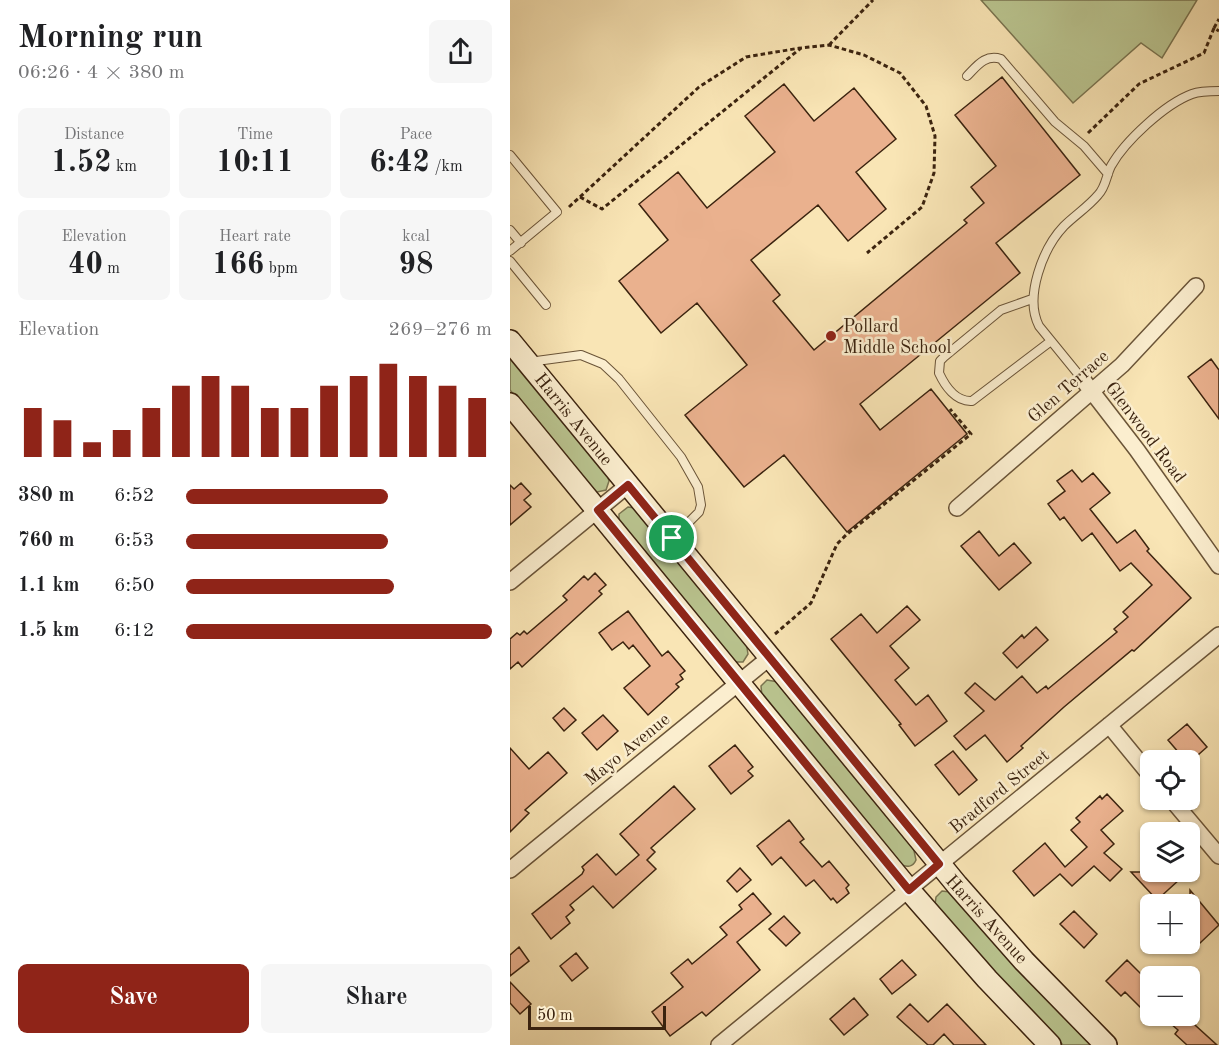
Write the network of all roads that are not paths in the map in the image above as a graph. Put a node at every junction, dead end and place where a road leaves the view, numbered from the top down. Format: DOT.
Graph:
graph roads {
  1 [pos="967,76"];
  2 [pos="1219,91"];
  3 [pos="510,155"];
  4 [pos="1108,174"];
  5 [pos="510,230"];
  6 [pos="520,243"];
  7 [pos="510,251"];
  8 [pos="510,261"];
  9 [pos="1196,286"];
  10 [pos="1032,299"];
  11 [pos="546,305"];
  12 [pos="510,341"];
  13 [pos="1051,341"];
  14 [pos="528,362"];
  15 [pos="1087,385"];
  16 [pos="510,404"];
  17 [pos="628,485"];
  18 [pos="957,508"];
  19 [pos="598,510"];
  20 [pos="672,538"];
  21 [pos="1219,566"];
  22 [pos="510,582"];
  23 [pos="1219,635"];
  24 [pos="764,652"];
  25 [pos="739,683"];
  26 [pos="1109,725"];
  27 [pos="1140,763"];
  28 [pos="1180,810"];
  29 [pos="1219,856"];
  30 [pos="939,864"];
  31 [pos="510,870"];
  32 [pos="909,890"];
  33 [pos="719,1045"];
  34 [pos="1050,1045"];
  35 [pos="1106,1045"];
  1 -- 4 [label="lane"];
  2 -- 4 [label="lane"];
  3 -- 6 [label="lane"];
  4 -- 10 [label="lane"];
  5 -- 6 [label="lane"];
  6 -- 7 [label="lane"];
  8 -- 11 [label="lane"];
  9 -- 15 [label="street, Glen Terrace"];
  10 -- 13 [label="lane"];
  10 -- 13 [label="lane"];
  12 -- 14 [label="street, Harris Avenue"];
  13 -- 15 [label="lane"];
  14 -- 17 [label="street, Harris Avenue"];
  14 -- 20 [label="lane"];
  15 -- 18 [label="street, Glen Terrace"];
  15 -- 21 [label="street, Glenwood Road"];
  16 -- 19 [label="street"];
  17 -- 19 [label="street"];
  17 -- 20 [label="street, Harris Avenue"];
  19 -- 22 [label="street"];
  19 -- 25 [label="street"];
  20 -- 24 [label="street, Harris Avenue"];
  23 -- 26 [label="street, Bradford Street"];
  24 -- 25 [label="street, Mayo Avenue"];
  24 -- 30 [label="street, Harris Avenue"];
  25 -- 31 [label="street, Mayo Avenue"];
  25 -- 32 [label="street"];
  26 -- 27 [label="street"];
  26 -- 30 [label="street, Bradford Street"];
  28 -- 29 [label="street"];
  30 -- 32 [label="street, Bradford Street"];
  30 -- 35 [label="street, Harris Avenue"];
  32 -- 33 [label="street, Bradford Street"];
  32 -- 34 [label="street"];
}
